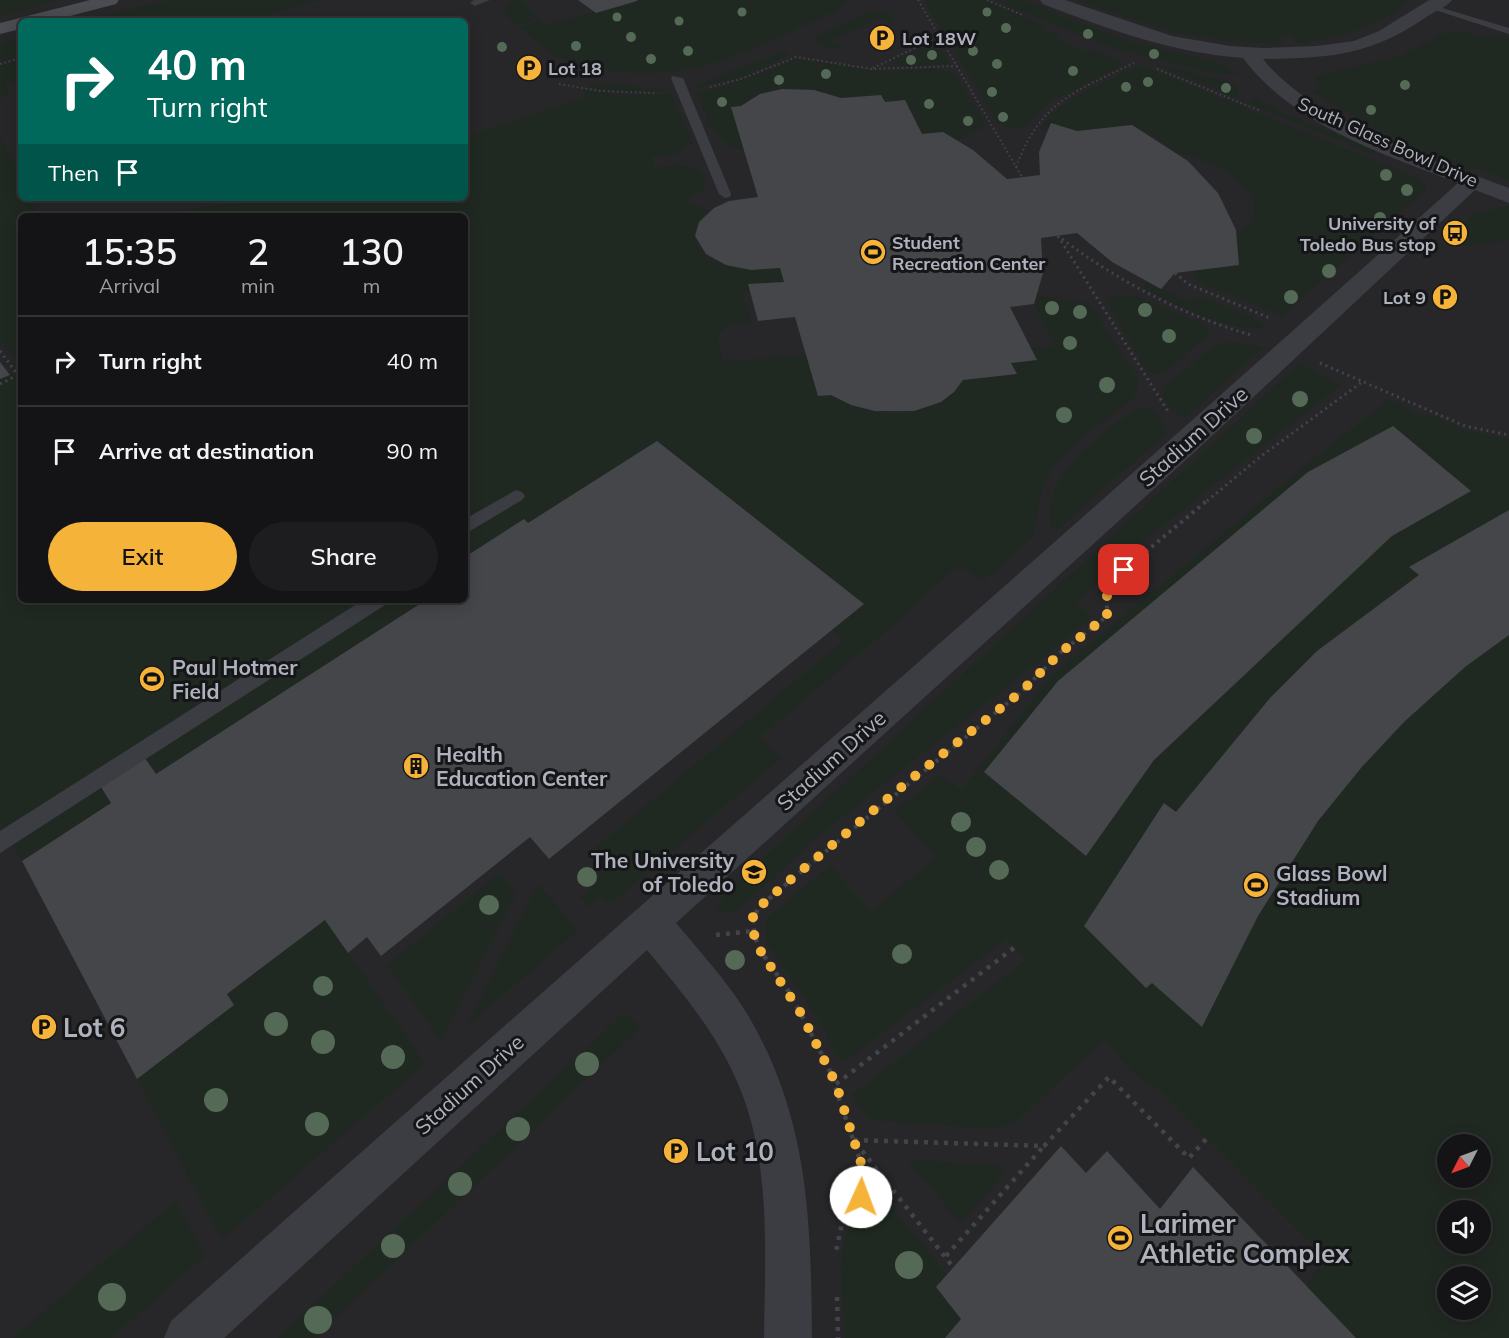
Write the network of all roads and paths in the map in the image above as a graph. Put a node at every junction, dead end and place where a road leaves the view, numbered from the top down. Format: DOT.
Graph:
graph roads {
  1 [pos="110,0"];
  2 [pos="918,0"];
  3 [pos="987,0"];
  4 [pos="1048,0"];
  5 [pos="1438,3"];
  6 [pos="41,18"];
  7 [pos="1030,18"];
  8 [pos="18,24"];
  9 [pos="0,29"];
  10 [pos="1509,31"];
  11 [pos="940,36"];
  12 [pos="1250,54"];
  13 [pos="18,59"];
  14 [pos="1125,59"];
  15 [pos="0,64"];
  16 [pos="957,66"];
  17 [pos="1155,68"];
  18 [pos="872,69"];
  19 [pos="677,78"];
  20 [pos="559,84"];
  21 [pos="700,89"];
  22 [pos="661,93"];
  23 [pos="1271,115"];
  24 [pos="1016,167"];
  25 [pos="1022,177"];
  26 [pos="1473,181"];
  27 [pos="725,194"];
  28 [pos="1509,196"];
  29 [pos="1175,273"];
  30 [pos="1274,320"];
  31 [pos="1256,337"];
  32 [pos="0,351"];
  33 [pos="1312,359"];
  34 [pos="18,373"];
  35 [pos="18,376"];
  36 [pos="1362,382"];
  37 [pos="0,384"];
  38 [pos="1509,435"];
  39 [pos="1189,441"];
  40 [pos="516,496"];
  41 [pos="468,525"];
  42 [pos="373,603"];
  43 [pos="0,843"];
  44 [pos="650,922"];
  45 [pos="753,931"];
  46 [pos="710,936"];
  47 [pos="1015,947"];
  48 [pos="836,1084"];
  49 [pos="1207,1138"];
  50 [pos="854,1140"];
  51 [pos="1044,1146"];
  52 [pos="946,1256"];
  53 [pos="835,1260"];
  54 [pos="954,1267"];
  55 [pos="837,1293"];
  56 [pos="188,1338"];
  57 [pos="788,1338"];
  58 [pos="838,1338"];
  1 -- 6 [label="street"];
  2 -- 11 [label="path"];
  3 -- 7 [label="path"];
  4 -- 12 [label="street"];
  5 -- 10 [label="lane"];
  5 -- 12 [label="street"];
  8 -- 9 [label="street"];
  11 -- 16 [label="path"];
  11 -- 18 [label="path"];
  12 -- 26 [label="street, South Glass Bowl Drive"];
  13 -- 15 [label="path"];
  14 -- 24 [label="path"];
  16 -- 18 [label="path"];
  16 -- 24 [label="path"];
  17 -- 23 [label="path"];
  18 -- 21 [label="path"];
  19 -- 27 [label="lane"];
  20 -- 22 [label="path"];
  24 -- 25 [label="path"];
  26 -- 28 [label="street, South Glass Bowl Drive"];
  26 -- 39 [label="street, Stadium Drive"];
  29 -- 30 [label="path"];
  31 -- 39 [label="path"];
  32 -- 34 [label="path"];
  33 -- 36 [label="path"];
  35 -- 37 [label="path"];
  36 -- 38 [label="path"];
  36 -- 45 [label="path"];
  39 -- 44 [label="street, Stadium Drive"];
  40 -- 41 [label="lane"];
  42 -- 43 [label="lane"];
  44 -- 56 [label="street, Stadium Drive"];
  44 -- 57 [label="street"];
  45 -- 46 [label="path"];
  45 -- 48 [label="path"];
  47 -- 48 [label="path"];
  48 -- 50 [label="path"];
  49 -- 51 [label="path"];
  50 -- 51 [label="path"];
  50 -- 52 [label="path"];
  50 -- 53 [label="path"];
  51 -- 52 [label="path"];
  52 -- 54 [label="path"];
  55 -- 58 [label="path"];
}
